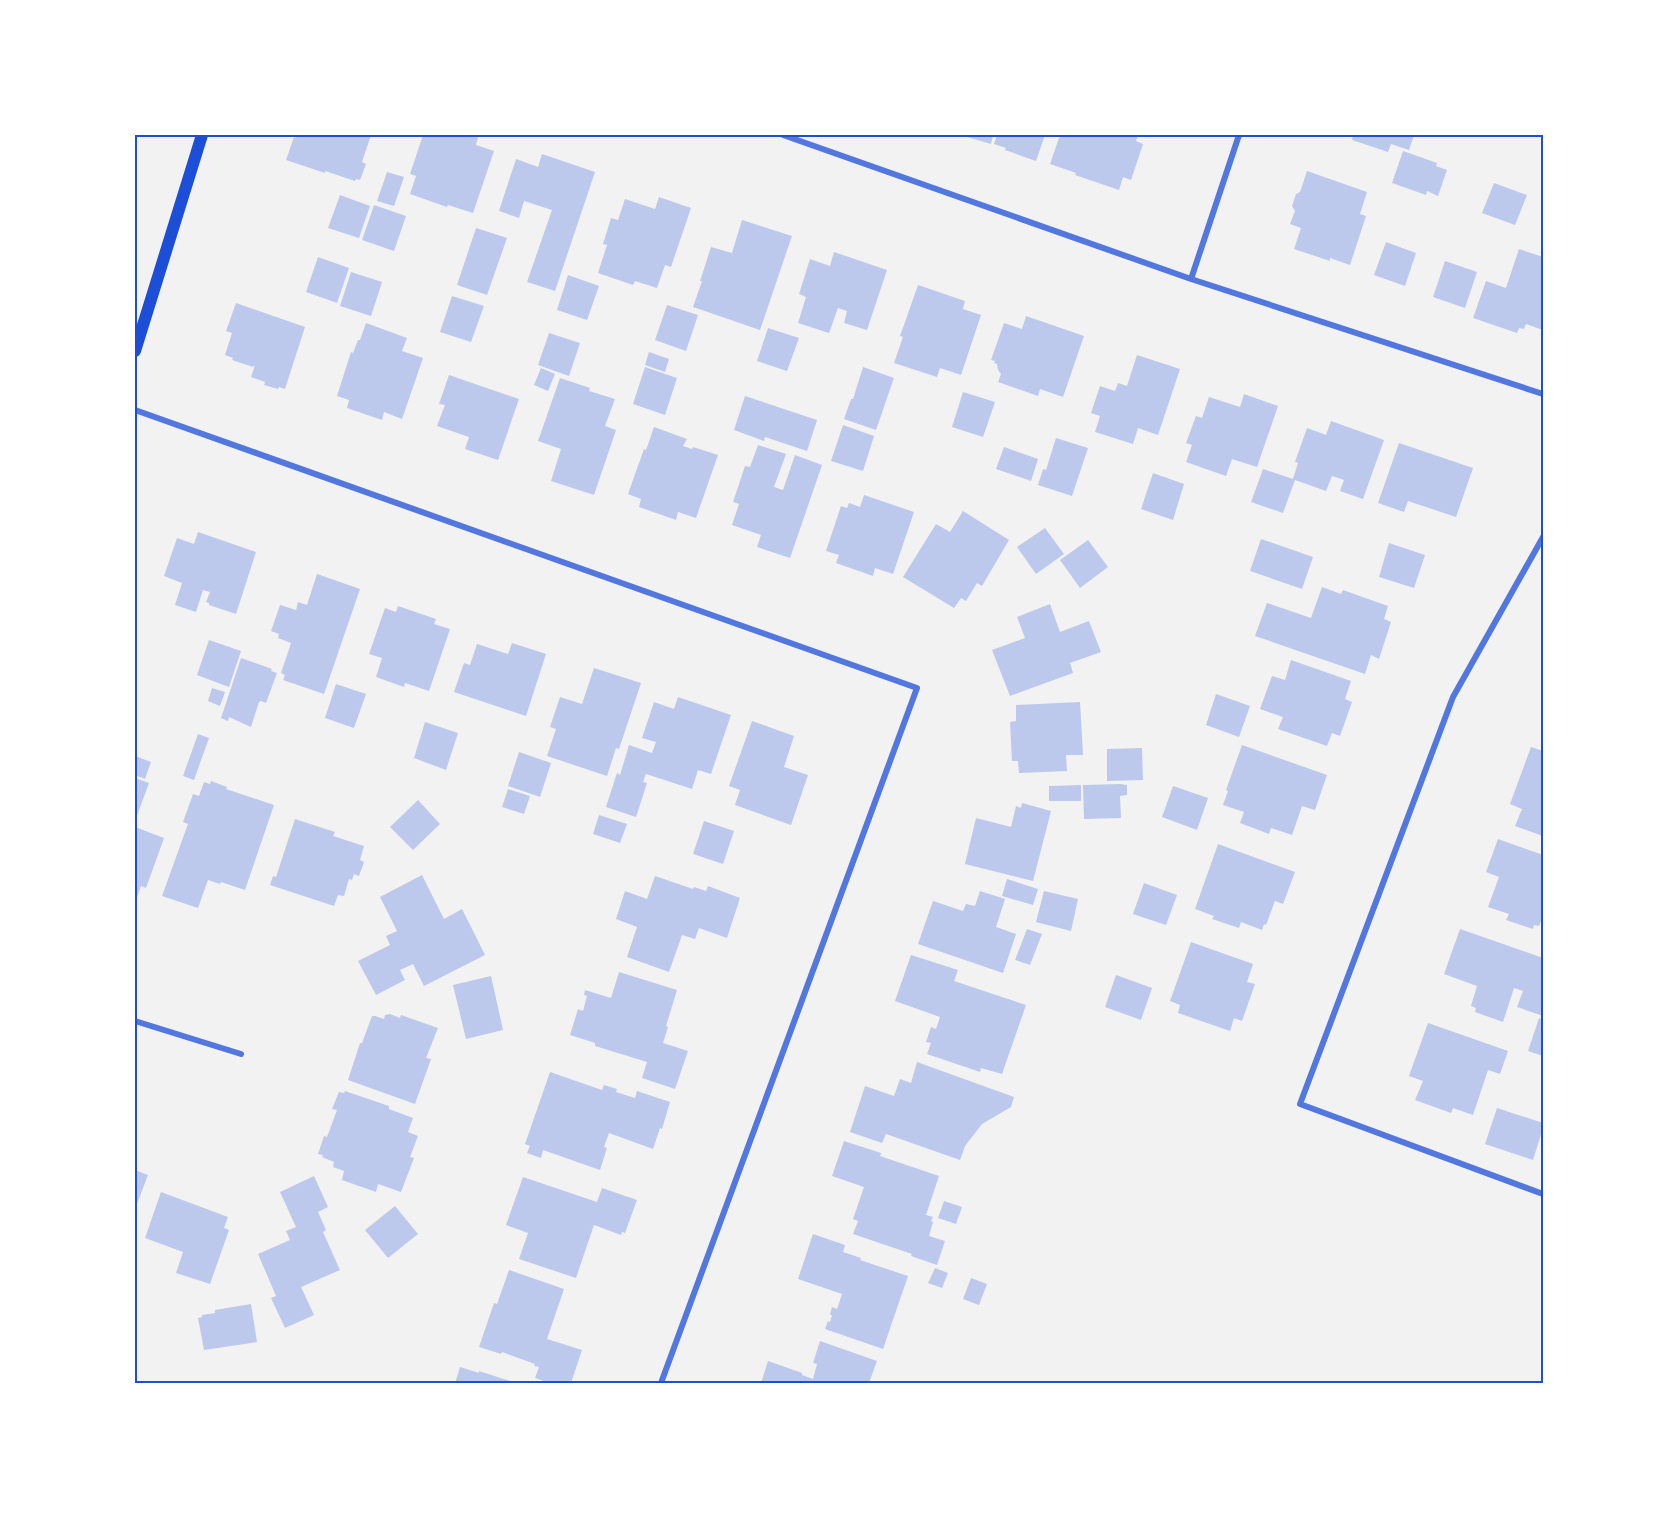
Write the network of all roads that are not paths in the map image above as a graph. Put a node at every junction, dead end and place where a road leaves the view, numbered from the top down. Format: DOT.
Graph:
graph roads {
  1 [pos="202,135"];
  2 [pos="783,135"];
  3 [pos="1239,135"];
  4 [pos="1191,279"];
  5 [pos="135,351"];
  6 [pos="1543,394"];
  7 [pos="135,410"];
  8 [pos="1543,537"];
  9 [pos="135,1021"];
  10 [pos="241,1054"];
  11 [pos="1543,1194"];
  12 [pos="661,1383"];
  1 -- 5 [label="main road"];
  2 -- 4 [label="street"];
  3 -- 4 [label="street"];
  4 -- 6 [label="street"];
  7 -- 12 [label="street"];
  8 -- 11 [label="street"];
  9 -- 10 [label="street"];
}
